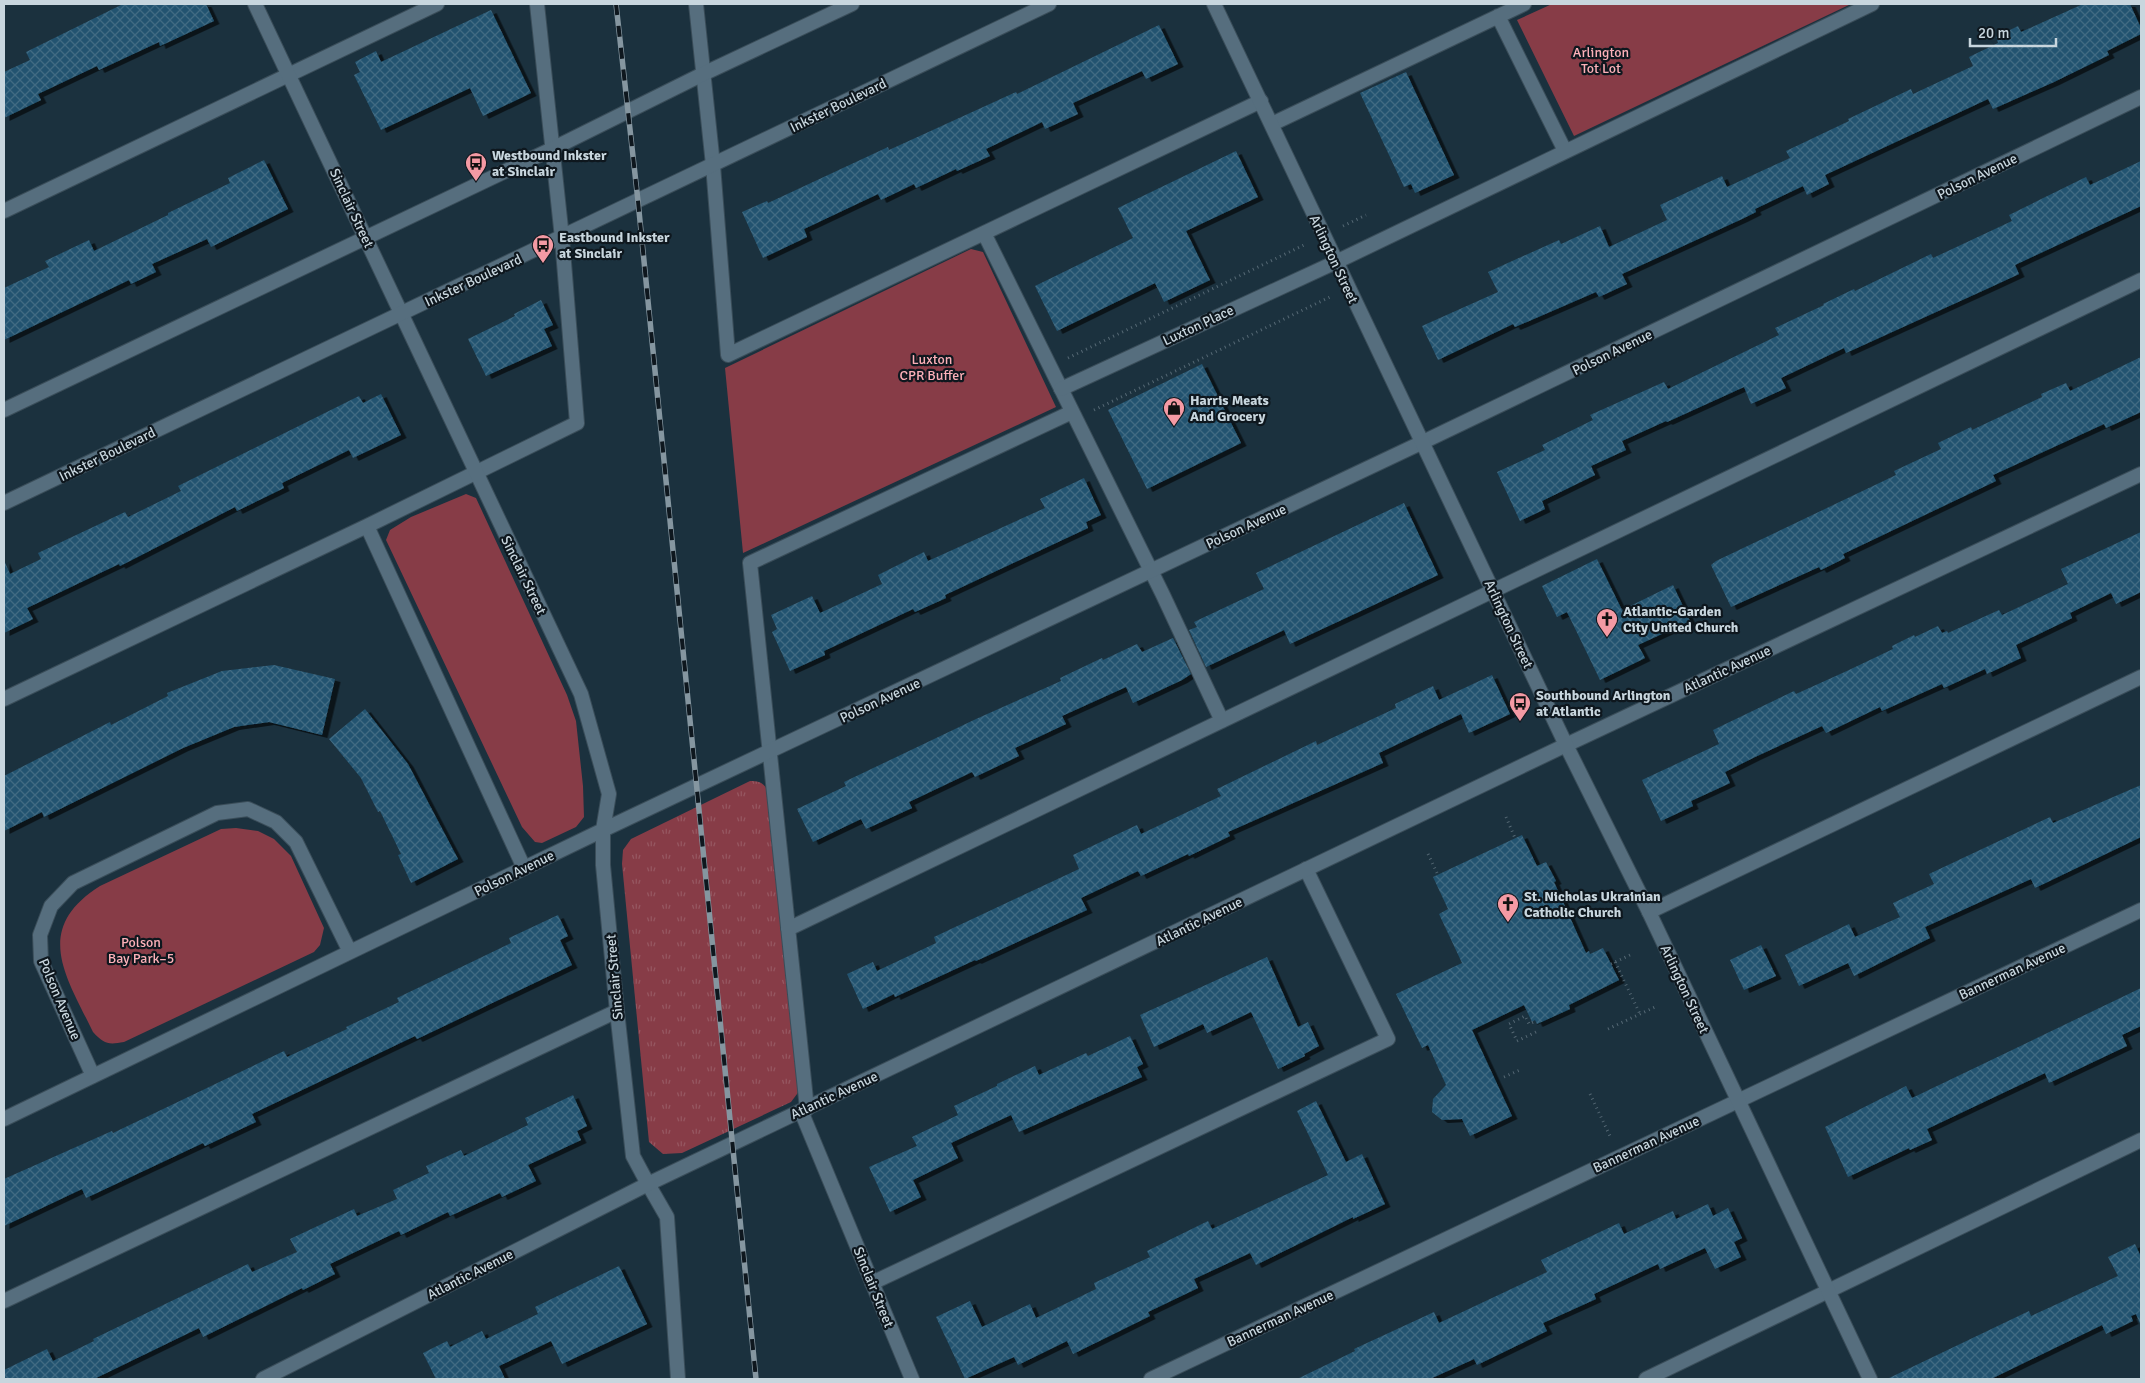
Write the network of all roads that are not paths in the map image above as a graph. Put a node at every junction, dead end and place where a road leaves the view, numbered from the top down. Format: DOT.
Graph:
graph roads {
  1 [pos="255,4"];
  2 [pos="437,4"];
  3 [pos="537,4"];
  4 [pos="696,4"];
  5 [pos="852,4"];
  6 [pos="1049,4"];
  7 [pos="1214,4"];
  8 [pos="1524,4"];
  9 [pos="1872,4"];
  10 [pos="1498,16"];
  11 [pos="702,74"];
  12 [pos="289,75"];
  13 [pos="2141,97"];
  14 [pos="1261,101"];
  15 [pos="1272,124"];
  16 [pos="552,149"];
  17 [pos="1565,151"];
  18 [pos="713,165"];
  19 [pos="4,211"];
  20 [pos="984,233"];
  21 [pos="366,237"];
  22 [pos="562,238"];
  23 [pos="1336,262"];
  24 [pos="2141,280"];
  25 [pos="401,313"];
  26 [pos="1061,389"];
  27 [pos="4,410"];
  28 [pos="1074,415"];
  29 [pos="1423,442"];
  30 [pos="475,474"];
  31 [pos="2141,474"];
  32 [pos="4,504"];
  33 [pos="367,526"];
  34 [pos="1150,571"];
  35 [pos="1492,590"];
  36 [pos="2141,677"];
  37 [pos="4,699"];
  38 [pos="1222,721"];
  39 [pos="1566,745"];
  40 [pos="770,752"];
  41 [pos="603,830"];
  42 [pos="524,868"];
  43 [pos="1306,869"];
  44 [pos="2141,910"];
  45 [pos="1649,912"];
  46 [pos="788,929"];
  47 [pos="350,952"];
  48 [pos="617,1011"];
  49 [pos="93,1076"];
  50 [pos="1737,1101"];
  51 [pos="804,1110"];
  52 [pos="4,1119"];
  53 [pos="2141,1140"];
  54 [pos="648,1184"];
  55 [pos="872,1283"];
  56 [pos="1830,1291"];
  57 [pos="4,1301"];
  58 [pos="263,1379"];
  59 [pos="678,1379"];
  60 [pos="912,1379"];
  61 [pos="1151,1379"];
  62 [pos="1646,1379"];
  63 [pos="1870,1379"];
  1 -- 12 [label="street, Sinclair Street"];
  2 -- 12 [label="street"];
  3 -- 16 [label="street"];
  4 -- 11 [label="street"];
  5 -- 11 [label="street"];
  6 -- 18 [label="street, Inkster Boulevard"];
  7 -- 14 [label="street, Arlington Street"];
  8 -- 10 [label="street"];
  9 -- 17 [label="street, Luxton Place"];
  10 -- 15 [label="street"];
  10 -- 17 [label="street"];
  11 -- 16 [label="street"];
  11 -- 18 [label="street"];
  12 -- 19 [label="street"];
  12 -- 21 [label="street, Sinclair Street"];
  13 -- 29 [label="street, Polson Avenue"];
  14 -- 15 [label="street, Arlington Street"];
  14 -- 20 [label="street"];
  15 -- 23 [label="street, Arlington Street"];
  16 -- 21 [label="street"];
  16 -- 22 [label="street"];
  17 -- 23 [label="street, Luxton Place"];
  18 -- 20 [label="street"];
  18 -- 22 [label="street, Inkster Boulevard"];
  20 -- 26 [label="street"];
  21 -- 25 [label="street, Sinclair Street"];
  21 -- 27 [label="street"];
  22 -- 25 [label="street, Inkster Boulevard"];
  22 -- 30 [label="street"];
  23 -- 26 [label="street, Luxton Place"];
  23 -- 29 [label="street, Arlington Street"];
  24 -- 35 [label="street"];
  25 -- 30 [label="street, Sinclair Street"];
  25 -- 32 [label="street, Inkster Boulevard"];
  26 -- 28 [label="street"];
  28 -- 34 [label="street"];
  28 -- 40 [label="street, Sinclair Street"];
  29 -- 34 [label="street, Polson Avenue"];
  29 -- 35 [label="street, Arlington Street"];
  30 -- 33 [label="street"];
  30 -- 41 [label="street, Sinclair Street"];
  31 -- 39 [label="street, Atlantic Avenue"];
  33 -- 37 [label="street"];
  33 -- 42 [label="street"];
  34 -- 38 [label="street"];
  34 -- 40 [label="street, Polson Avenue"];
  35 -- 38 [label="street"];
  35 -- 39 [label="street, Arlington Street"];
  36 -- 45 [label="street"];
  38 -- 46 [label="street"];
  39 -- 43 [label="street, Atlantic Avenue"];
  39 -- 45 [label="street, Arlington Street"];
  40 -- 41 [label="street, Polson Avenue"];
  40 -- 46 [label="street, Sinclair Street"];
  41 -- 42 [label="street, Polson Avenue"];
  41 -- 48 [label="street, Sinclair Street"];
  42 -- 47 [label="street, Polson Avenue"];
  43 -- 51 [label="street, Atlantic Avenue"];
  43 -- 55 [label="street"];
  44 -- 50 [label="street, Bannerman Avenue"];
  45 -- 50 [label="street, Arlington Street"];
  46 -- 51 [label="street, Sinclair Street"];
  47 -- 49 [label="street, Polson Avenue"];
  47 -- 49 [label="street, Polson Avenue"];
  48 -- 54 [label="street, Sinclair Street"];
  48 -- 57 [label="street"];
  49 -- 52 [label="street, Polson Avenue"];
  50 -- 56 [label="street, Arlington Street"];
  50 -- 61 [label="street, Bannerman Avenue"];
  51 -- 54 [label="street, Atlantic Avenue"];
  51 -- 55 [label="street, Sinclair Street"];
  53 -- 56 [label="street"];
  54 -- 58 [label="street, Atlantic Avenue"];
  54 -- 59 [label="street, Sinclair Street"];
  55 -- 60 [label="street, Sinclair Street"];
  56 -- 62 [label="street"];
  56 -- 63 [label="street, Arlington Street"];
}
